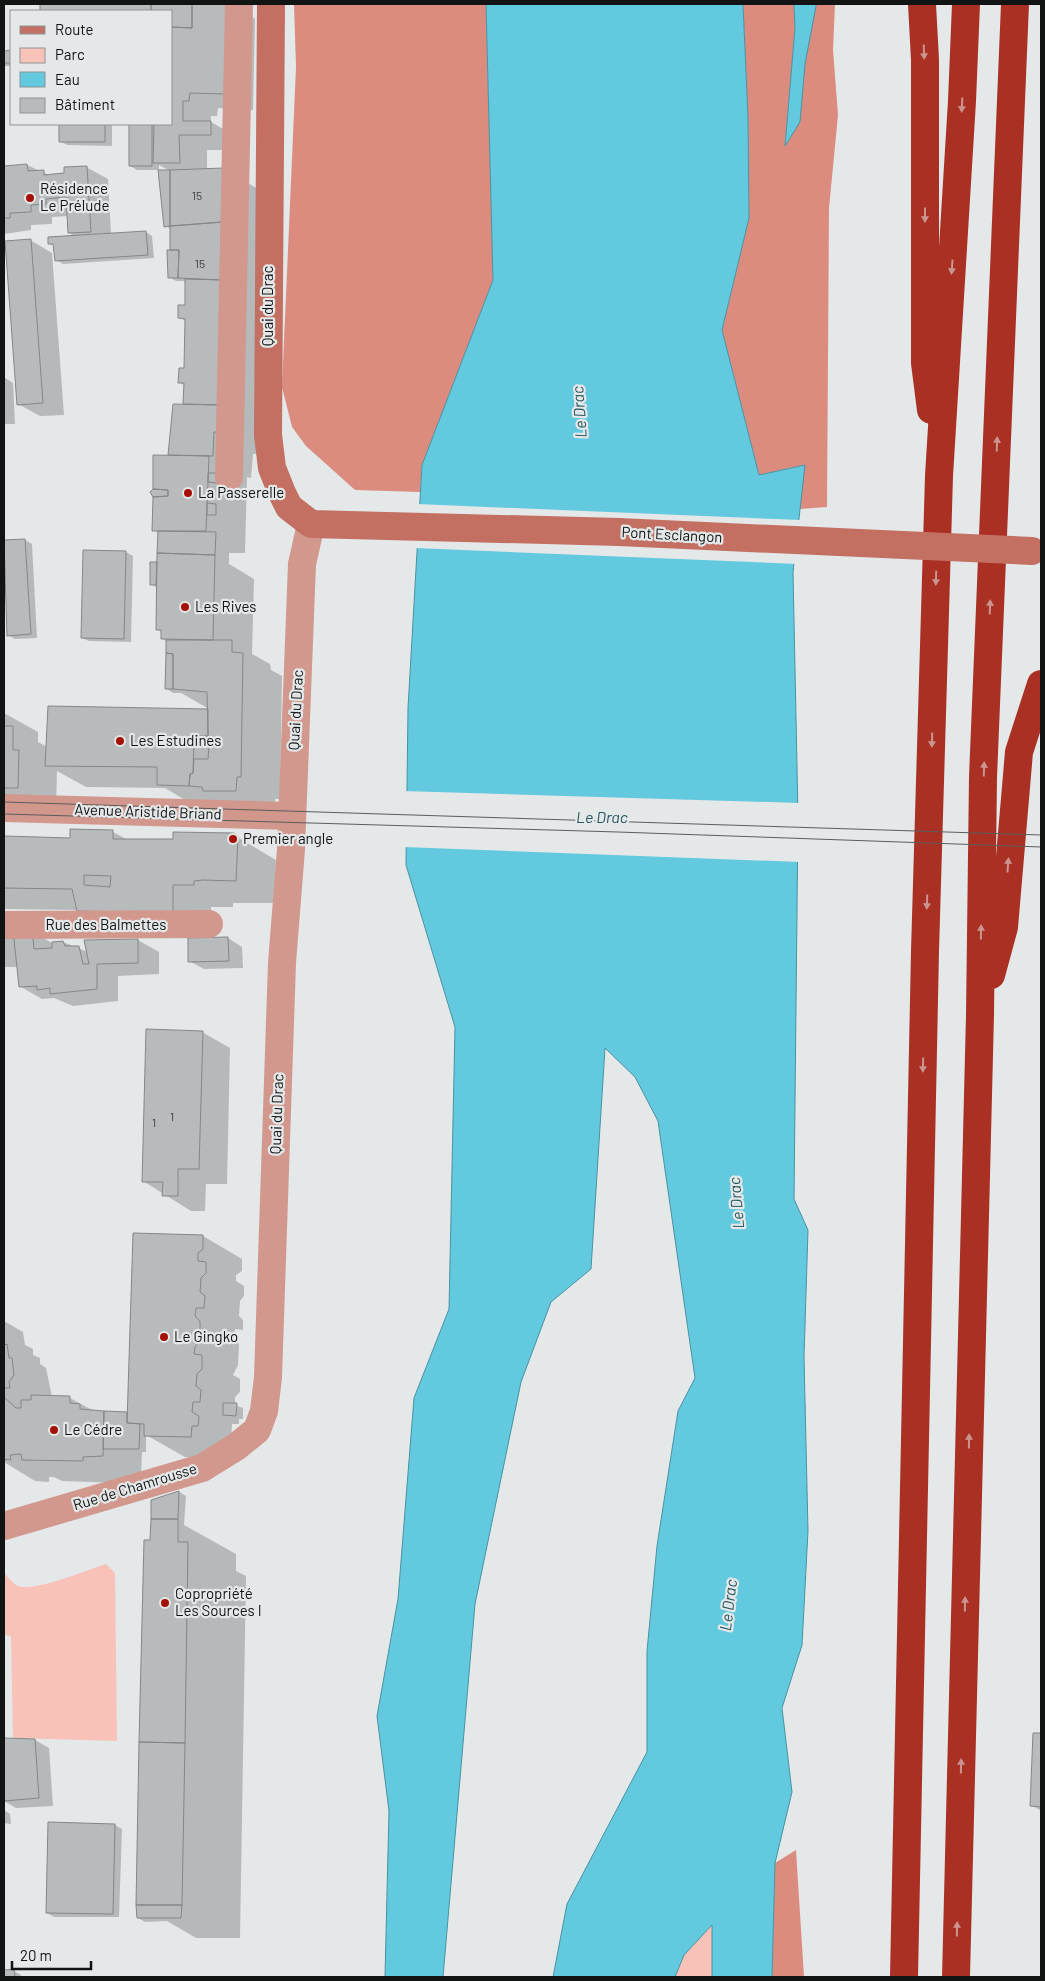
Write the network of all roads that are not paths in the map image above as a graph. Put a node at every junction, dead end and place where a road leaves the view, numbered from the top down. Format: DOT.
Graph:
graph roads {
  1 [pos="239,4"];
  2 [pos="271,4"];
  3 [pos="922,4"];
  4 [pos="966,4"];
  5 [pos="1015,4"];
  6 [pos="939,476"];
  7 [pos="229,477"];
  8 [pos="311,524"];
  9 [pos="1038,550"];
  10 [pos="1041,684"];
  11 [pos="4,808"];
  12 [pos="292,816"];
  13 [pos="209,924"];
  14 [pos="4,925"];
  15 [pos="980,1015"];
  16 [pos="257,1430"];
  17 [pos="4,1526"];
  18 [pos="904,1977"];
  19 [pos="956,1977"];
  1 -- 7 [label="street"];
  2 -- 8 [label="street, Quai du Drac"];
  3 -- 6 [label="highway, one-way"];
  4 -- 6 [label="highway, one-way"];
  15 -- 5 [label="highway, one-way"];
  6 -- 18 [label="highway, one-way"];
  8 -- 9 [label="street, Pont Esclangon, bridge"];
  8 -- 12 [label="street, Quai du Drac"];
  15 -- 10 [label="highway, one-way"];
  11 -- 12 [label="street, Avenue Aristide Briand"];
  12 -- 16 [label="street, Quai du Drac"];
  13 -- 14 [label="street, Rue des Balmettes"];
  19 -- 15 [label="highway, one-way"];
  16 -- 17 [label="street, Rue de Chamrousse"];
}
